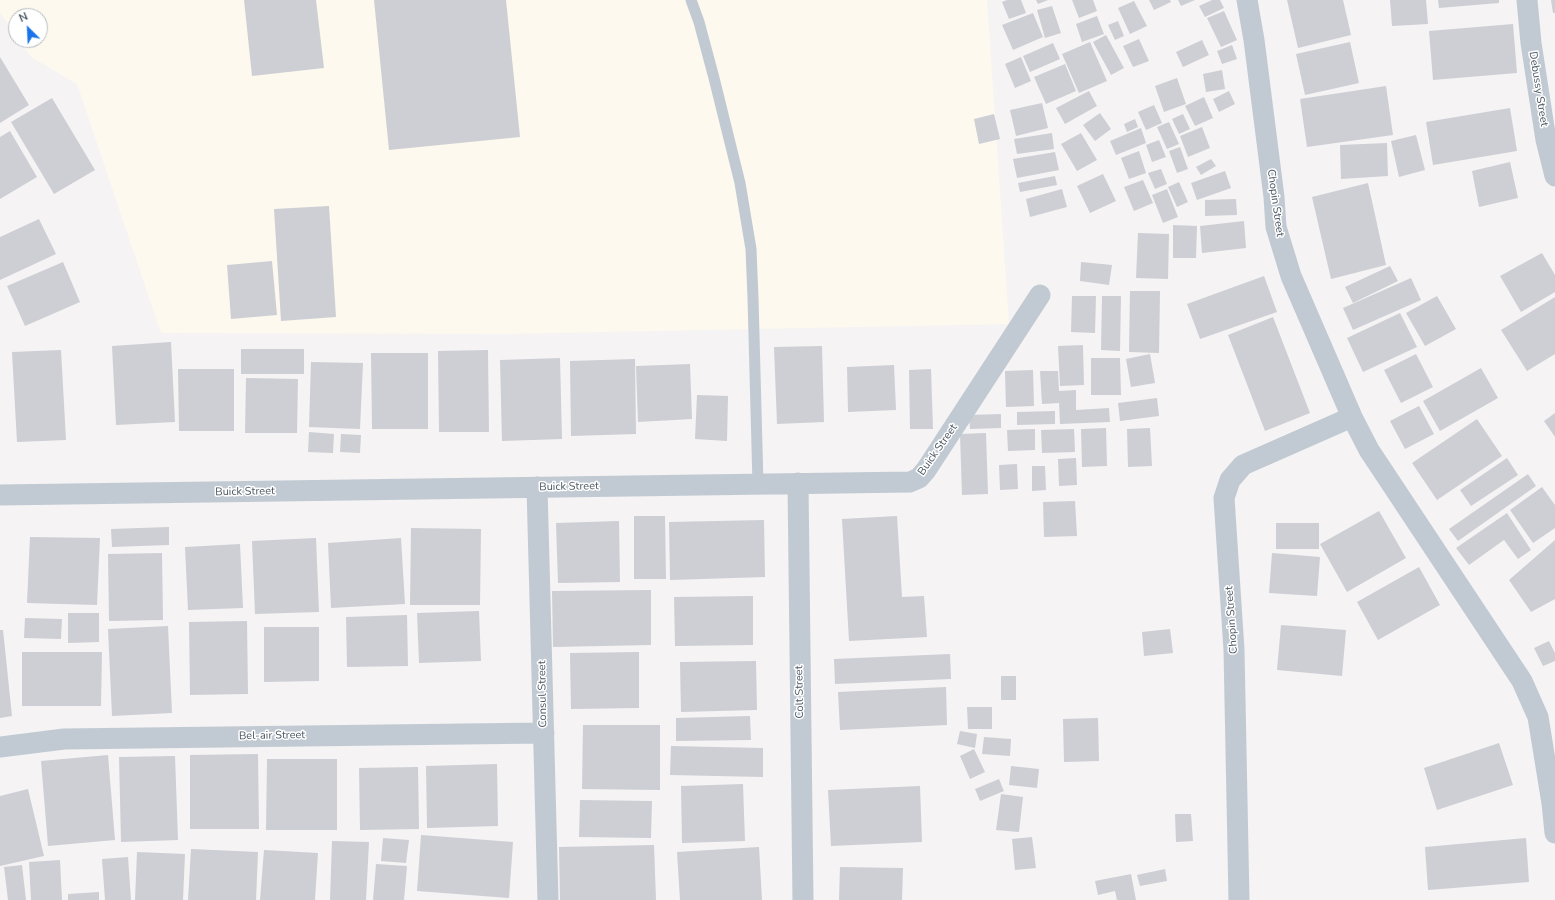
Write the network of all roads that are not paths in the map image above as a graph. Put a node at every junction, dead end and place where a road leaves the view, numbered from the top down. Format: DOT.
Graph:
graph roads {
  1 [pos="691,0"];
  2 [pos="1247,0"];
  3 [pos="1527,0"];
  4 [pos="1555,176"];
  5 [pos="1040,295"];
  6 [pos="1352,417"];
  7 [pos="798,483"];
  8 [pos="758,484"];
  9 [pos="537,487"];
  10 [pos="0,495"];
  11 [pos="544,733"];
  12 [pos="0,747"];
  13 [pos="1554,803"];
  14 [pos="1555,833"];
  15 [pos="548,900"];
  16 [pos="803,900"];
  17 [pos="1239,900"];
  1 -- 8 [label="lane"];
  2 -- 6 [label="street, Chopin Street"];
  3 -- 4 [label="street, Debussy Street"];
  5 -- 7 [label="street, Buick Street"];
  6 -- 13 [label="street, Chopin Street"];
  6 -- 17 [label="street, Chopin Street"];
  7 -- 8 [label="street, Buick Street"];
  7 -- 16 [label="street, Colt Street"];
  8 -- 9 [label="street, Buick Street"];
  9 -- 10 [label="street, Buick Street"];
  9 -- 11 [label="street, Consul Street"];
  11 -- 12 [label="street, Bel-air Street"];
  11 -- 15 [label="street, Consul Street"];
  13 -- 14 [label="street, Chopin Street"];
}
